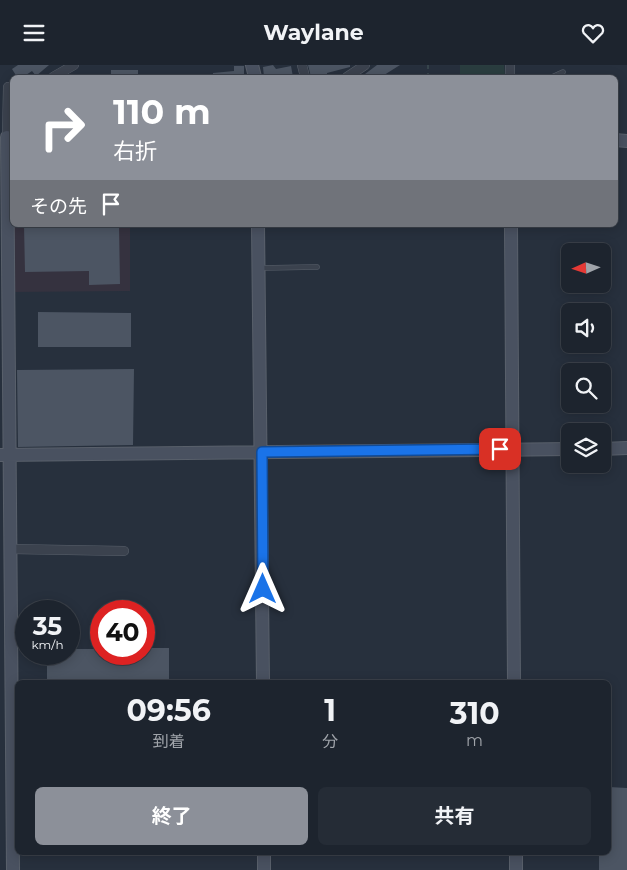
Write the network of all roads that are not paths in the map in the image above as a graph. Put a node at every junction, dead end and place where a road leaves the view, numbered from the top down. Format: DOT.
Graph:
graph roads {
  1 [pos="74,65"];
  2 [pos="365,65"];
  3 [pos="563,72"];
  4 [pos="56,75"];
  5 [pos="350,75"];
  6 [pos="556,75"];
  7 [pos="7,87"];
  8 [pos="7,137"];
  9 [pos="258,227"];
  10 [pos="512,227"];
  11 [pos="316,267"];
  12 [pos="259,268"];
  13 [pos="627,448"];
  14 [pos="512,449"];
  15 [pos="561,449"];
  16 [pos="611,449"];
  17 [pos="262,452"];
  18 [pos="5,455"];
  19 [pos="11,549"];
  20 [pos="124,551"];
  21 [pos="263,680"];
  22 [pos="514,680"];
  23 [pos="264,855"];
  24 [pos="516,855"];
  25 [pos="13,870"];
  26 [pos="264,870"];
  27 [pos="516,870"];
  1 -- 4 [label="street"];
  2 -- 5 [label="street"];
  3 -- 6 [label="lane"];
  7 -- 8 [label="street"];
  8 -- 18 [label="street"];
  9 -- 12 [label="street"];
  10 -- 14 [label="street"];
  11 -- 12 [label="lane"];
  12 -- 17 [label="street"];
  13 -- 16 [label="street"];
  14 -- 15 [label="street"];
  14 -- 17 [label="street"];
  14 -- 22 [label="street"];
  17 -- 18 [label="street"];
  17 -- 21 [label="street"];
  18 -- 19 [label="street"];
  19 -- 20 [label="street"];
  19 -- 25 [label="street"];
  23 -- 26 [label="street"];
  24 -- 27 [label="street"];
}
